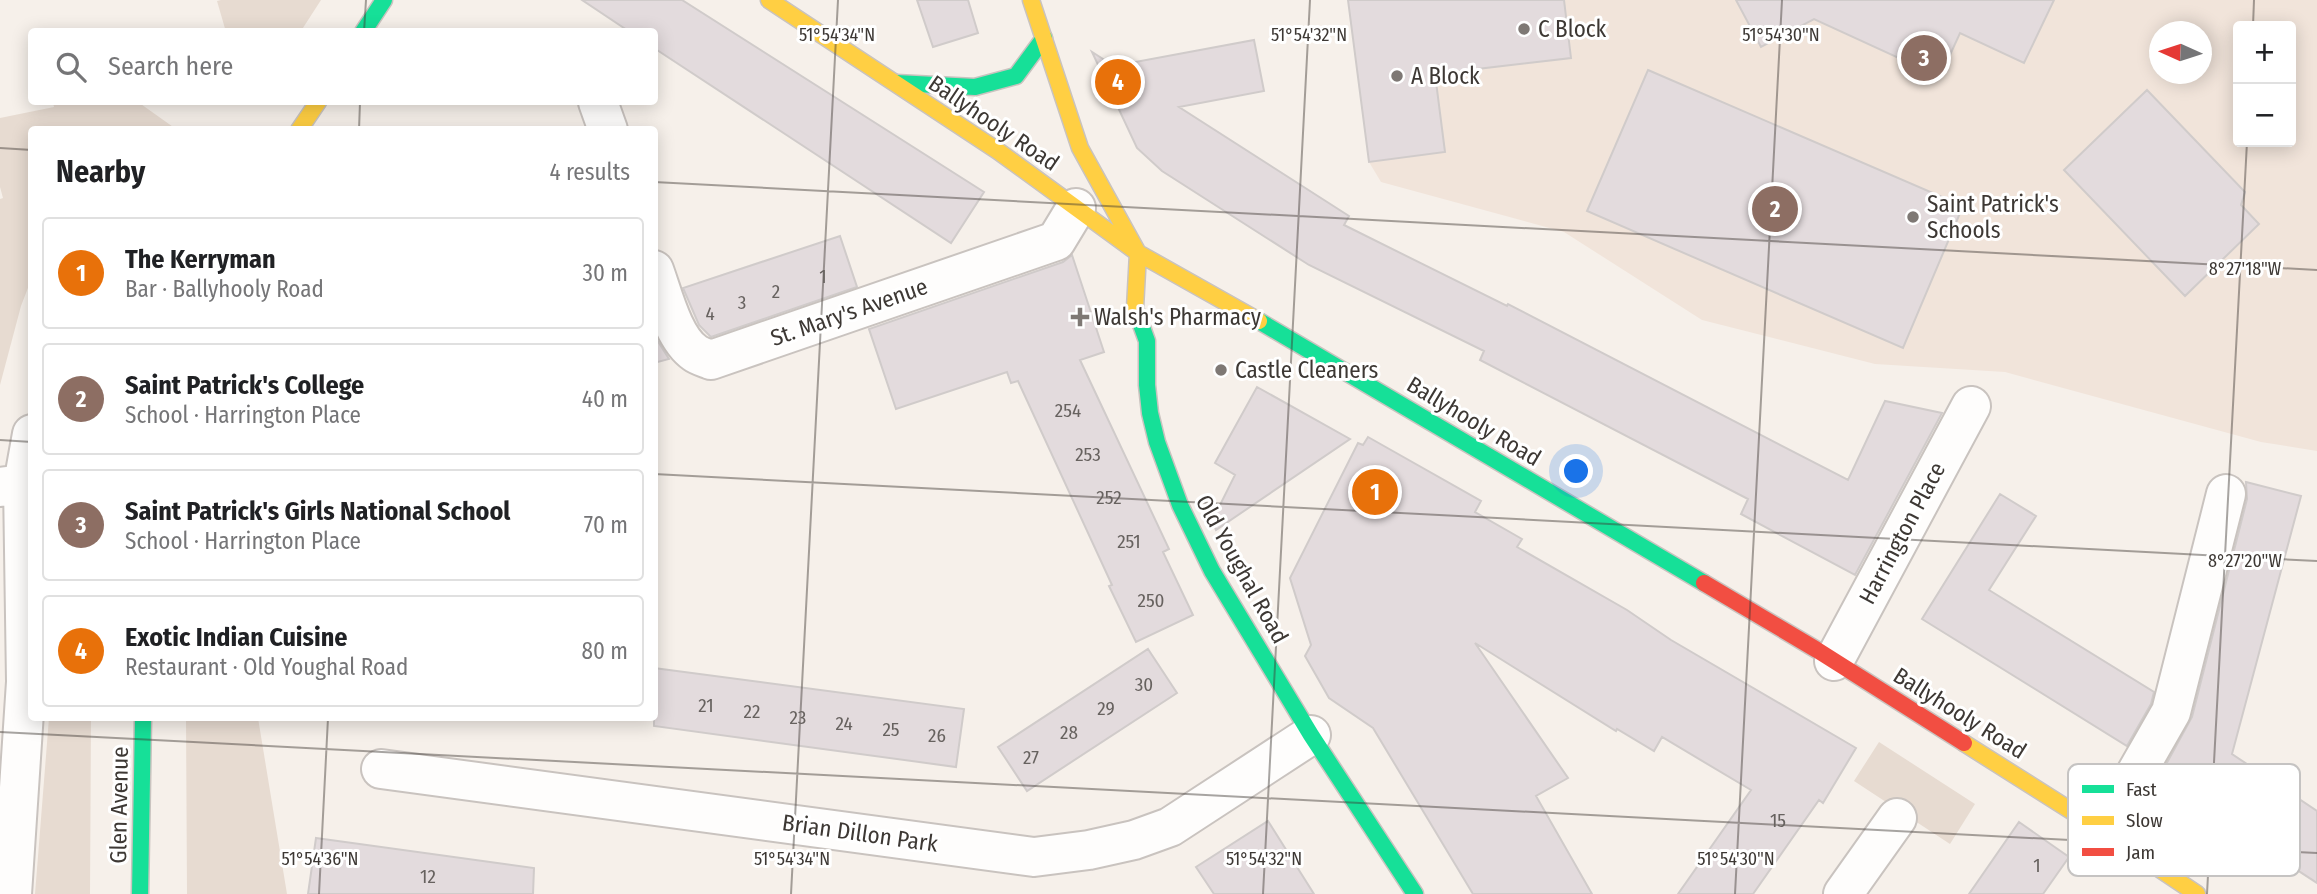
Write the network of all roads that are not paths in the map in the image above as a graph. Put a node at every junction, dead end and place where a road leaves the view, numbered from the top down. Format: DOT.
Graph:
graph roads {
  1 [pos="384,0"];
  2 [pos="769,0"];
  3 [pos="1031,0"];
  4 [pos="366,28"];
  5 [pos="1044,38"];
  6 [pos="894,82"];
  7 [pos="316,105"];
  8 [pos="599,105"];
  9 [pos="302,126"];
  10 [pos="607,126"];
  11 [pos="1076,208"];
  12 [pos="1138,253"];
  13 [pos="658,281"];
  14 [pos="1971,406"];
  15 [pos="28,444"];
  16 [pos="11,485"];
  17 [pos="2226,494"];
  18 [pos="1834,661"];
  19 [pos="143,721"];
  20 [pos="1311,735"];
  21 [pos="2141,764"];
  22 [pos="381,769"];
  23 [pos="2068,809"];
  24 [pos="1897,818"];
  25 [pos="2170,876"];
  26 [pos="12,894"];
  27 [pos="141,894"];
  28 [pos="1415,894"];
  29 [pos="1843,894"];
  30 [pos="2197,894"];
  1 -- 4 [label="main road"];
  2 -- 6 [label="main road, Ballyhooly Road"];
  3 -- 5 [label="main road"];
  5 -- 6 [label="main road"];
  5 -- 12 [label="main road"];
  6 -- 11 [label="main road, Ballyhooly Road"];
  7 -- 9 [label="main road"];
  8 -- 10 [label="street"];
  11 -- 12 [label="main road, Ballyhooly Road"];
  11 -- 13 [label="street, St. Mary's Avenue"];
  12 -- 18 [label="main road, Ballyhooly Road"];
  12 -- 20 [label="main road, Old Youghal Road"];
  14 -- 18 [label="street, Harrington Place"];
  15 -- 16 [label="street"];
  16 -- 26 [label="street"];
  17 -- 21 [label="street"];
  18 -- 23 [label="main road, Ballyhooly Road"];
  19 -- 27 [label="main road, Glen Avenue"];
  20 -- 22 [label="street, Brian Dillon Park"];
  20 -- 28 [label="main road, Old Youghal Road"];
  24 -- 29 [label="street"];
  25 -- 30 [label="main road, Ballyhooly Road"];
}
